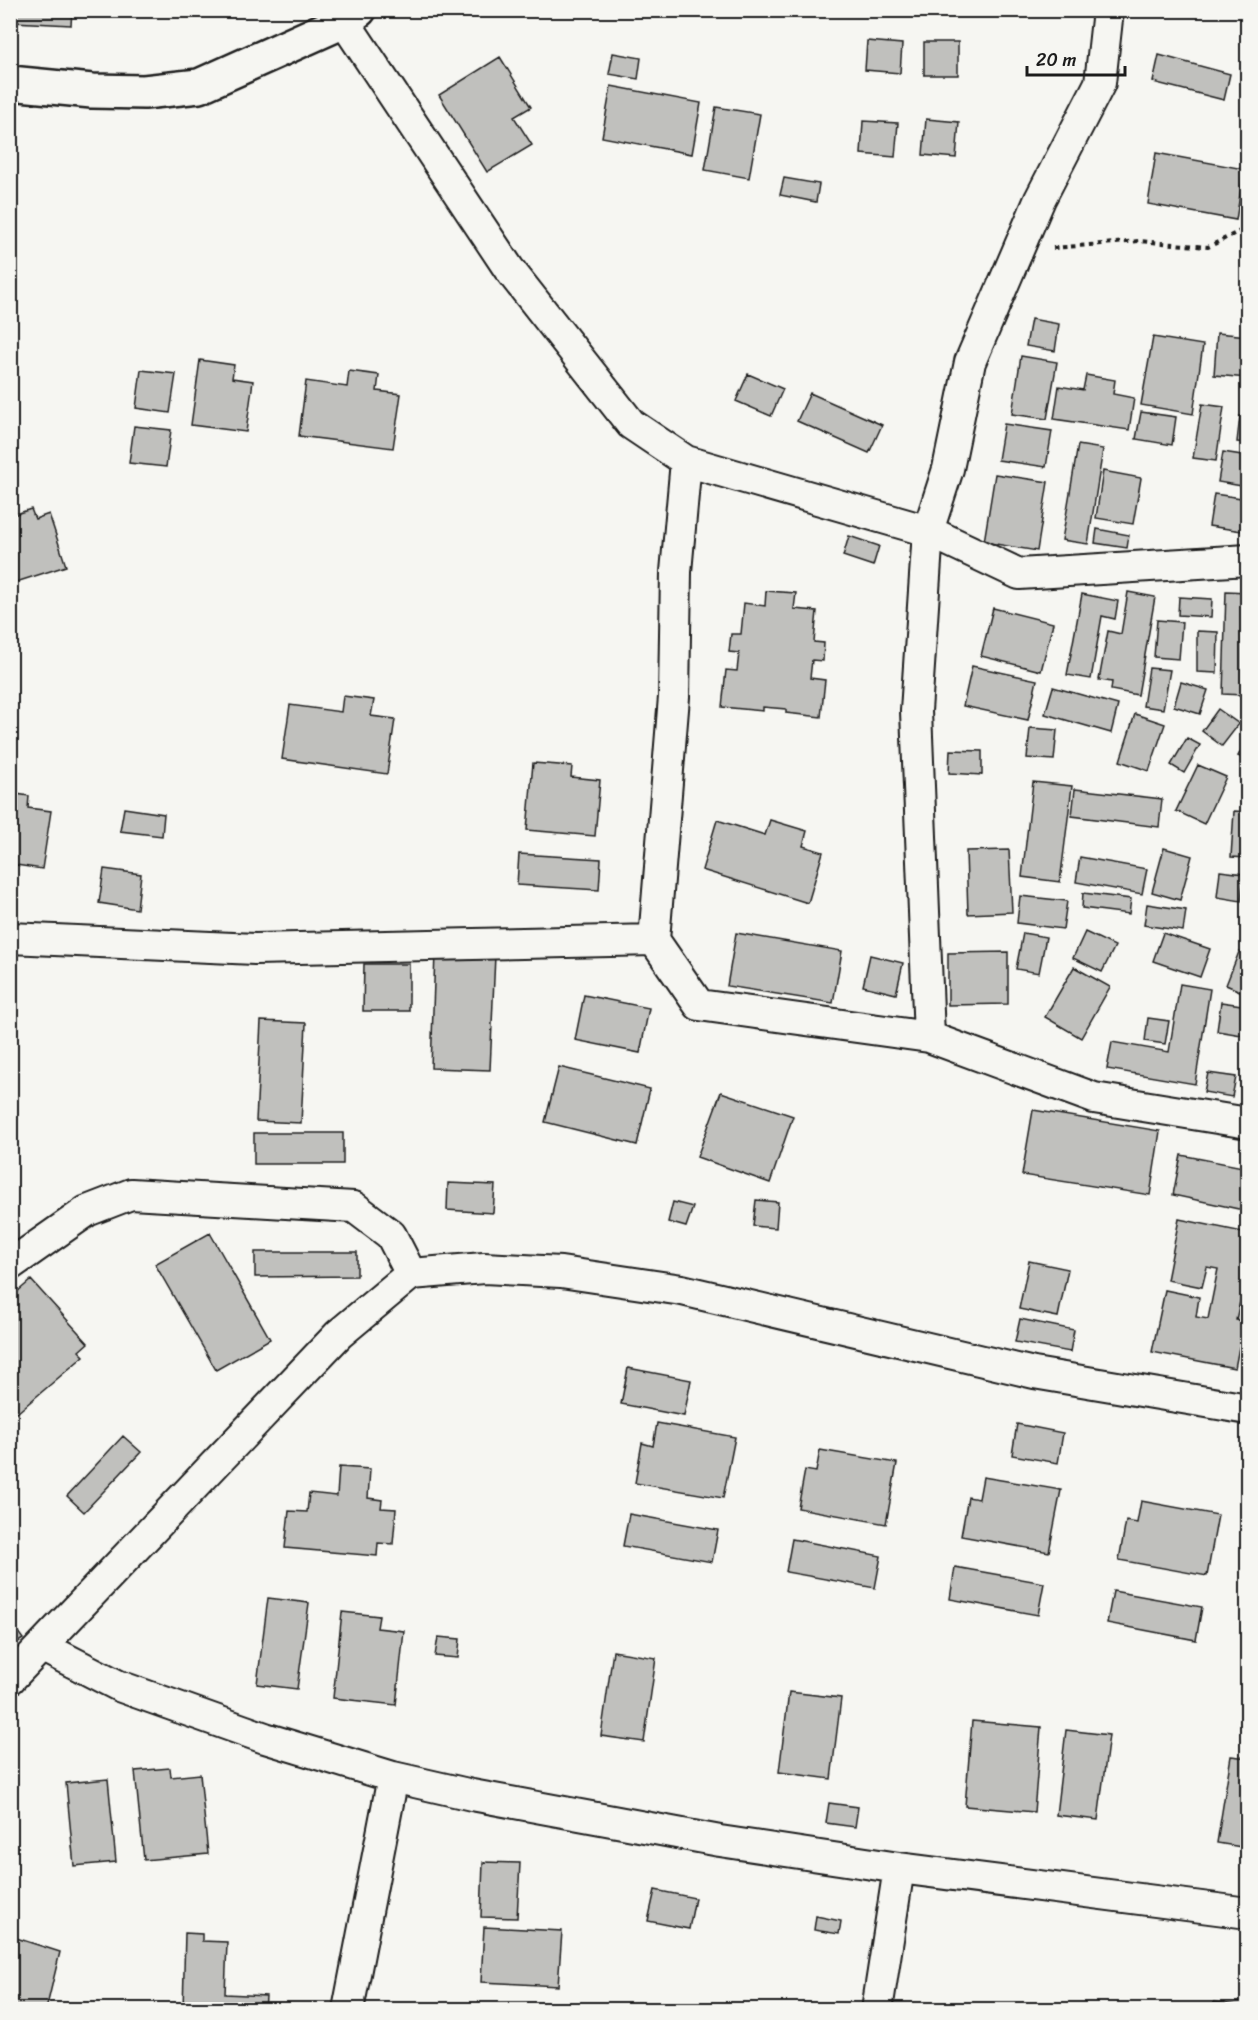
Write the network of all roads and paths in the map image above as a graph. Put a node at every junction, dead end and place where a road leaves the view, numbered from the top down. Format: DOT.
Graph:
graph roads {
  1 [pos="1108,10"];
  2 [pos="351,16"];
  3 [pos="10,83"];
  4 [pos="1248,227"];
  5 [pos="1016,251"];
  6 [pos="686,461"];
  7 [pos="928,531"];
  8 [pos="1248,560"];
  9 [pos="10,938"];
  10 [pos="654,940"];
  11 [pos="929,1037"];
  12 [pos="1248,1123"];
  13 [pos="10,1264"];
  14 [pos="411,1274"];
  15 [pos="1248,1409"];
  16 [pos="43,1647"];
  17 [pos="10,1678"];
  18 [pos="393,1777"];
  19 [pos="899,1868"];
  20 [pos="1248,1913"];
  21 [pos="348,2010"];
  22 [pos="877,2010"];
  1 -- 5 [label="street"];
  2 -- 3 [label="street"];
  2 -- 6 [label="street"];
  4 -- 5 [label="path"];
  5 -- 7 [label="street"];
  6 -- 7 [label="street"];
  6 -- 10 [label="street"];
  7 -- 8 [label="street"];
  7 -- 11 [label="street"];
  9 -- 10 [label="street"];
  10 -- 11 [label="street"];
  11 -- 12 [label="street"];
  13 -- 14 [label="street"];
  14 -- 15 [label="street"];
  14 -- 16 [label="street"];
  16 -- 17 [label="street"];
  16 -- 18 [label="street"];
  18 -- 19 [label="street"];
  18 -- 21 [label="street"];
  19 -- 20 [label="street"];
  19 -- 22 [label="street"];
}
